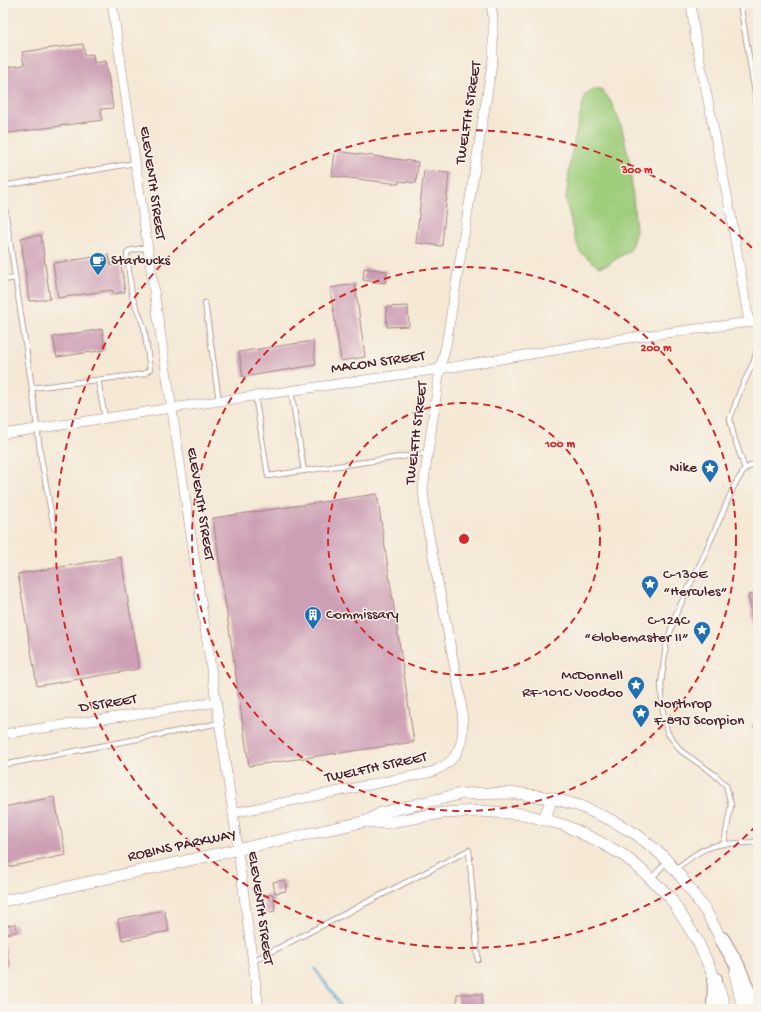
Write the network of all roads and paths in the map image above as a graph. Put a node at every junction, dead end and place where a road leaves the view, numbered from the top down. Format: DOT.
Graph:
graph roads {
  1 [pos="112,3"];
  2 [pos="491,3"];
  3 [pos="691,3"];
  4 [pos="740,3"];
  5 [pos="758,111"];
  6 [pos="135,163"];
  7 [pos="3,186"];
  8 [pos="3,196"];
  9 [pos="147,247"];
  10 [pos="15,278"];
  11 [pos="3,280"];
  12 [pos="205,303"];
  13 [pos="753,322"];
  14 [pos="758,344"];
  15 [pos="440,369"];
  16 [pos="98,380"];
  17 [pos="32,388"];
  18 [pos="292,390"];
  19 [pos="255,396"];
  20 [pos="220,401"];
  21 [pos="171,408"];
  22 [pos="105,418"];
  23 [pos="38,429"];
  24 [pos="3,434"];
  25 [pos="428,453"];
  26 [pos="758,462"];
  27 [pos="745,469"];
  28 [pos="304,471"];
  29 [pos="54,528"];
  30 [pos="216,702"];
  31 [pos="220,723"];
  32 [pos="758,726"];
  33 [pos="753,727"];
  34 [pos="3,734"];
  35 [pos="3,765"];
  36 [pos="469,794"];
  37 [pos="552,798"];
  38 [pos="468,812"];
  39 [pos="234,813"];
  40 [pos="544,820"];
  41 [pos="367,821"];
  42 [pos="758,842"];
  43 [pos="724,844"];
  44 [pos="238,849"];
  45 [pos="671,866"];
  46 [pos="651,879"];
  47 [pos="3,901"];
  48 [pos="722,939"];
  49 [pos="478,960"];
  50 [pos="253,961"];
  51 [pos="715,979"];
  52 [pos="259,1009"];
  53 [pos="714,1009"];
  54 [pos="724,1009"];
  55 [pos="742,1009"];
  56 [pos="755,1009"];
  1 -- 6 [label="street, ELEVENTH STREET"];
  2 -- 15 [label="street, TWELFTH STREET"];
  3 -- 13 [label="street"];
  4 -- 5 [label="lane"];
  6 -- 7 [label="lane"];
  6 -- 9 [label="street, ELEVENTH STREET"];
  8 -- 10 [label="lane"];
  9 -- 16 [label="lane"];
  9 -- 21 [label="street, ELEVENTH STREET"];
  10 -- 11 [label="lane"];
  10 -- 17 [label="lane"];
  12 -- 20 [label="lane"];
  13 -- 15 [label="street, MACON STREET"];
  14 -- 27 [label="lane"];
  15 -- 18 [label="street, MACON STREET"];
  15 -- 25 [label="street, TWELFTH STREET"];
  16 -- 17 [label="lane"];
  16 -- 22 [label="lane"];
  17 -- 23 [label="lane"];
  18 -- 19 [label="street, MACON STREET"];
  18 -- 28 [label="lane"];
  19 -- 20 [label="street, MACON STREET"];
  19 -- 28 [label="lane"];
  20 -- 21 [label="street, MACON STREET"];
  21 -- 22 [label="street, MACON STREET"];
  21 -- 30 [label="street, ELEVENTH STREET"];
  22 -- 23 [label="street, MACON STREET"];
  23 -- 24 [label="street, MACON STREET"];
  23 -- 29 [label="lane"];
  25 -- 28 [label="lane"];
  25 -- 39 [label="street, TWELFTH STREET"];
  26 -- 27 [label="lane"];
  27 -- 43 [label="lane"];
  30 -- 31 [label="street, ELEVENTH STREET"];
  30 -- 34 [label="street, D STREET"];
  31 -- 35 [label="lane"];
  31 -- 39 [label="street, ELEVENTH STREET"];
  32 -- 33 [label="path"];
  36 -- 37 [label="street, ROBINS PARKWAY"];
  36 -- 38 [label="street"];
  36 -- 41 [label="street, ROBINS PARKWAY"];
  37 -- 40 [label="street"];
  37 -- 45 [label="street, ROBINS PARKWAY"];
  38 -- 40 [label="street, ROBINS PARKWAY"];
  38 -- 41 [label="street, ROBINS PARKWAY"];
  39 -- 44 [label="street, ELEVENTH STREET"];
  40 -- 46 [label="street, ROBINS PARKWAY"];
  41 -- 44 [label="street, ROBINS PARKWAY"];
  42 -- 43 [label="lane"];
  43 -- 45 [label="lane"];
  44 -- 47 [label="street, ROBINS PARKWAY"];
  44 -- 50 [label="street, ELEVENTH STREET"];
  45 -- 46 [label="lane"];
  45 -- 48 [label="street, ROBINS PARKWAY"];
  46 -- 51 [label="street, ROBINS PARKWAY"];
  48 -- 55 [label="street, ROBINS PARKWAY"];
  48 -- 56 [label="main road"];
  49 -- 50 [label="lane"];
  50 -- 52 [label="street, ELEVENTH STREET"];
  51 -- 53 [label="main road"];
  51 -- 54 [label="street, ROBINS PARKWAY"];
}
